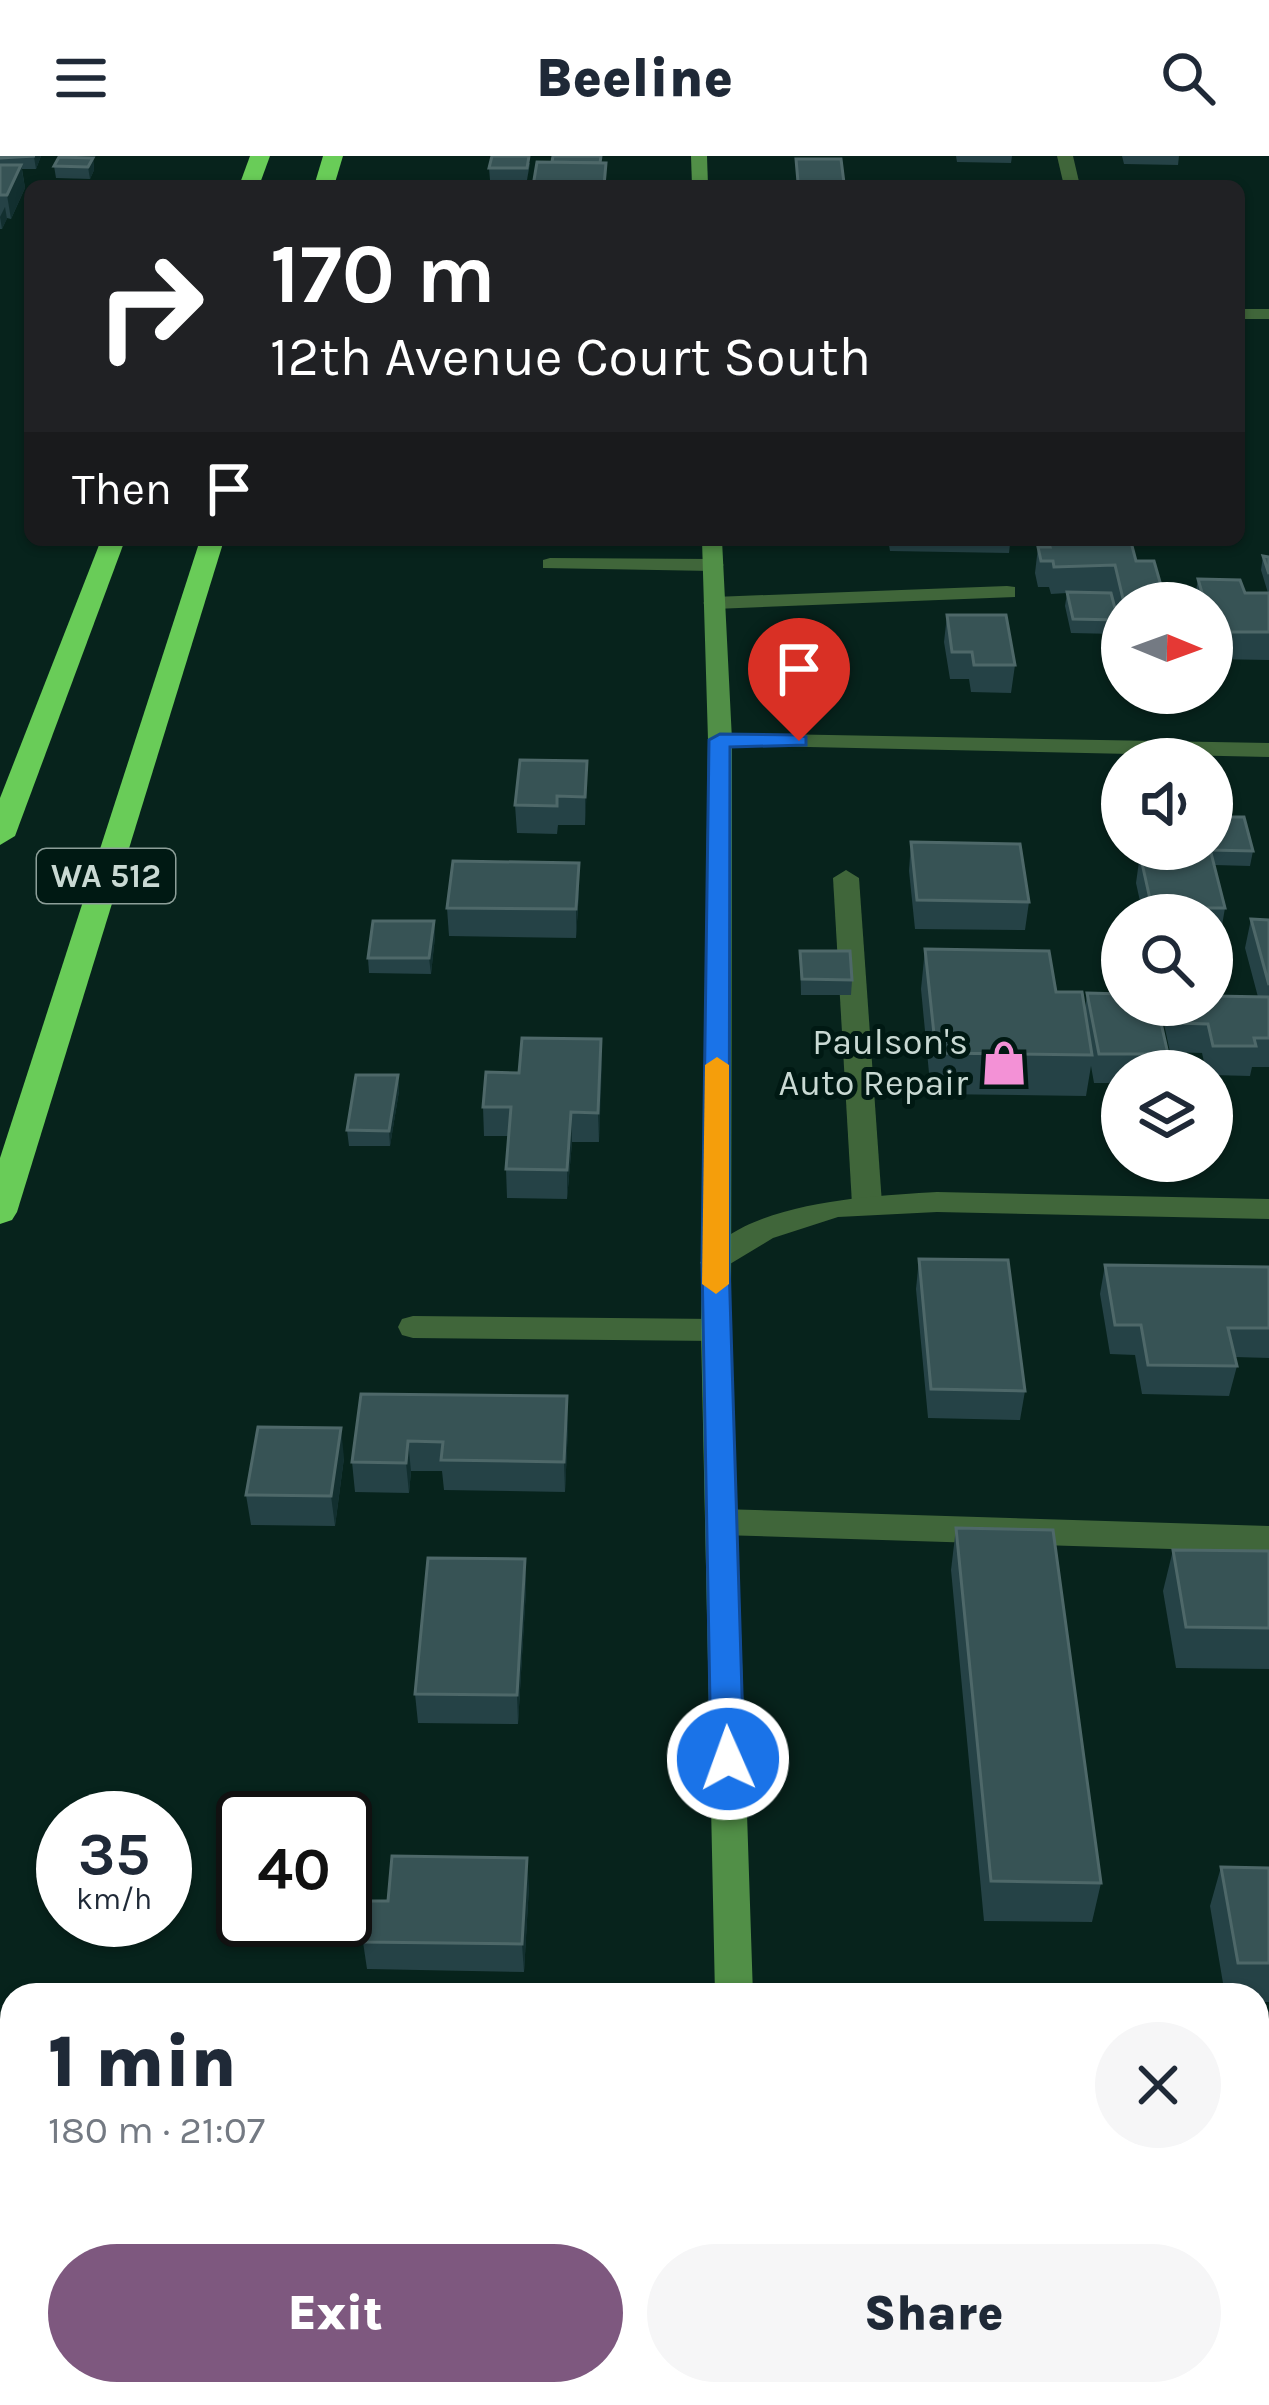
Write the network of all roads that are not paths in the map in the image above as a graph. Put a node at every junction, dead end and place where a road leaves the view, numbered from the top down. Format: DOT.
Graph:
graph roads {
  1 [pos="111,546"];
  2 [pos="210,546"];
  3 [pos="713,553"];
  4 [pos="550,564"];
  5 [pos="1007,592"];
  6 [pos="714,603"];
  7 [pos="720,740"];
  8 [pos="1269,749"];
  9 [pos="0,836"];
  10 [pos="846,878"];
  11 [pos="867,1204"];
  12 [pos="1269,1209"];
  13 [pos="0,1212"];
  14 [pos="716,1263"];
  15 [pos="413,1327"];
  16 [pos="716,1330"];
  17 [pos="721,1522"];
  18 [pos="1269,1539"];
  19 [pos="734,1983"];
  1 -- 9 [label="highway, WA 512"];
  2 -- 13 [label="highway, WA 512"];
  3 -- 4 [label="street"];
  3 -- 6 [label="street"];
  5 -- 6 [label="street"];
  6 -- 7 [label="street"];
  7 -- 8 [label="street"];
  7 -- 14 [label="street"];
  10 -- 11 [label="street"];
  11 -- 12 [label="street"];
  11 -- 14 [label="street"];
  14 -- 16 [label="street"];
  15 -- 16 [label="street"];
  16 -- 17 [label="street"];
  17 -- 18 [label="street"];
  17 -- 19 [label="street"];
}
